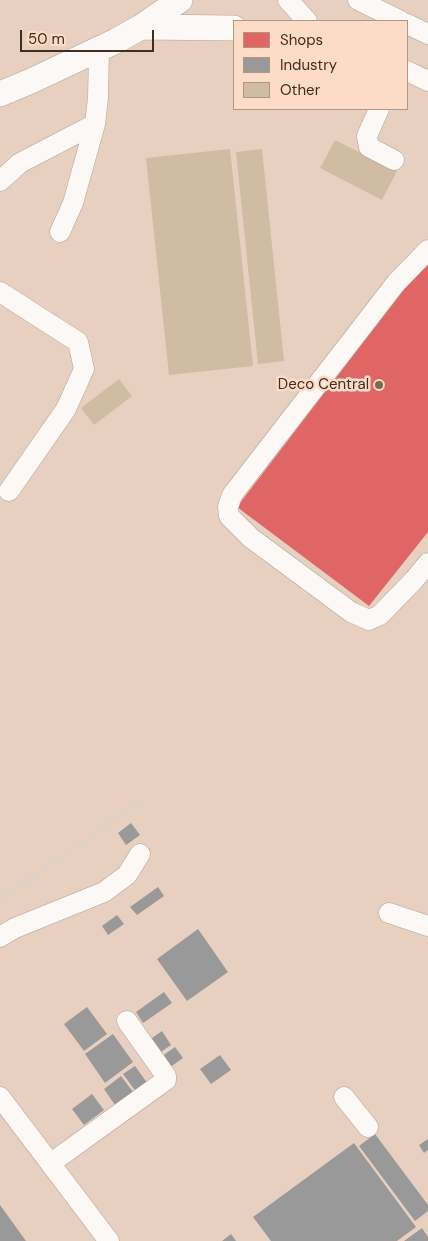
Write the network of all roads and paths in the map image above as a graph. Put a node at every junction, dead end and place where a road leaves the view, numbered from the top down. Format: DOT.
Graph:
graph roads {
  1 [pos="180,0"];
  2 [pos="288,0"];
  3 [pos="358,0"];
  4 [pos="306,20"];
  5 [pos="399,20"];
  6 [pos="408,24"];
  7 [pos="141,27"];
  8 [pos="233,28"];
  9 [pos="428,34"];
  10 [pos="98,50"];
  11 [pos="408,71"];
  12 [pos="428,81"];
  13 [pos="0,94"];
  14 [pos="379,110"];
  15 [pos="95,124"];
  16 [pos="394,160"];
  17 [pos="0,182"];
  18 [pos="60,232"];
  19 [pos="428,250"];
  20 [pos="0,292"];
  21 [pos="9,491"];
  22 [pos="428,563"];
  23 [pos="142,800"];
  24 [pos="140,854"];
  25 [pos="0,900"];
  26 [pos="389,913"];
  27 [pos="428,926"];
  28 [pos="0,937"];
  29 [pos="127,1021"];
  30 [pos="0,1097"];
  31 [pos="344,1097"];
  32 [pos="368,1127"];
  33 [pos="51,1163"];
  34 [pos="109,1241"];
  1 -- 7 [label="main road"];
  2 -- 4 [label="street"];
  3 -- 5 [label="street"];
  6 -- 9 [label="street"];
  7 -- 8 [label="main road"];
  7 -- 10 [label="main road"];
  10 -- 13 [label="main road"];
  10 -- 15 [label="street"];
  11 -- 12 [label="street"];
  14 -- 16 [label="street"];
  15 -- 17 [label="street"];
  15 -- 18 [label="street"];
  19 -- 22 [label="street"];
  20 -- 21 [label="street"];
  23 -- 25 [label="path"];
  24 -- 28 [label="street"];
  26 -- 27 [label="street"];
  29 -- 33 [label="street"];
  30 -- 33 [label="street"];
  31 -- 32 [label="street"];
  33 -- 34 [label="street"];
}
